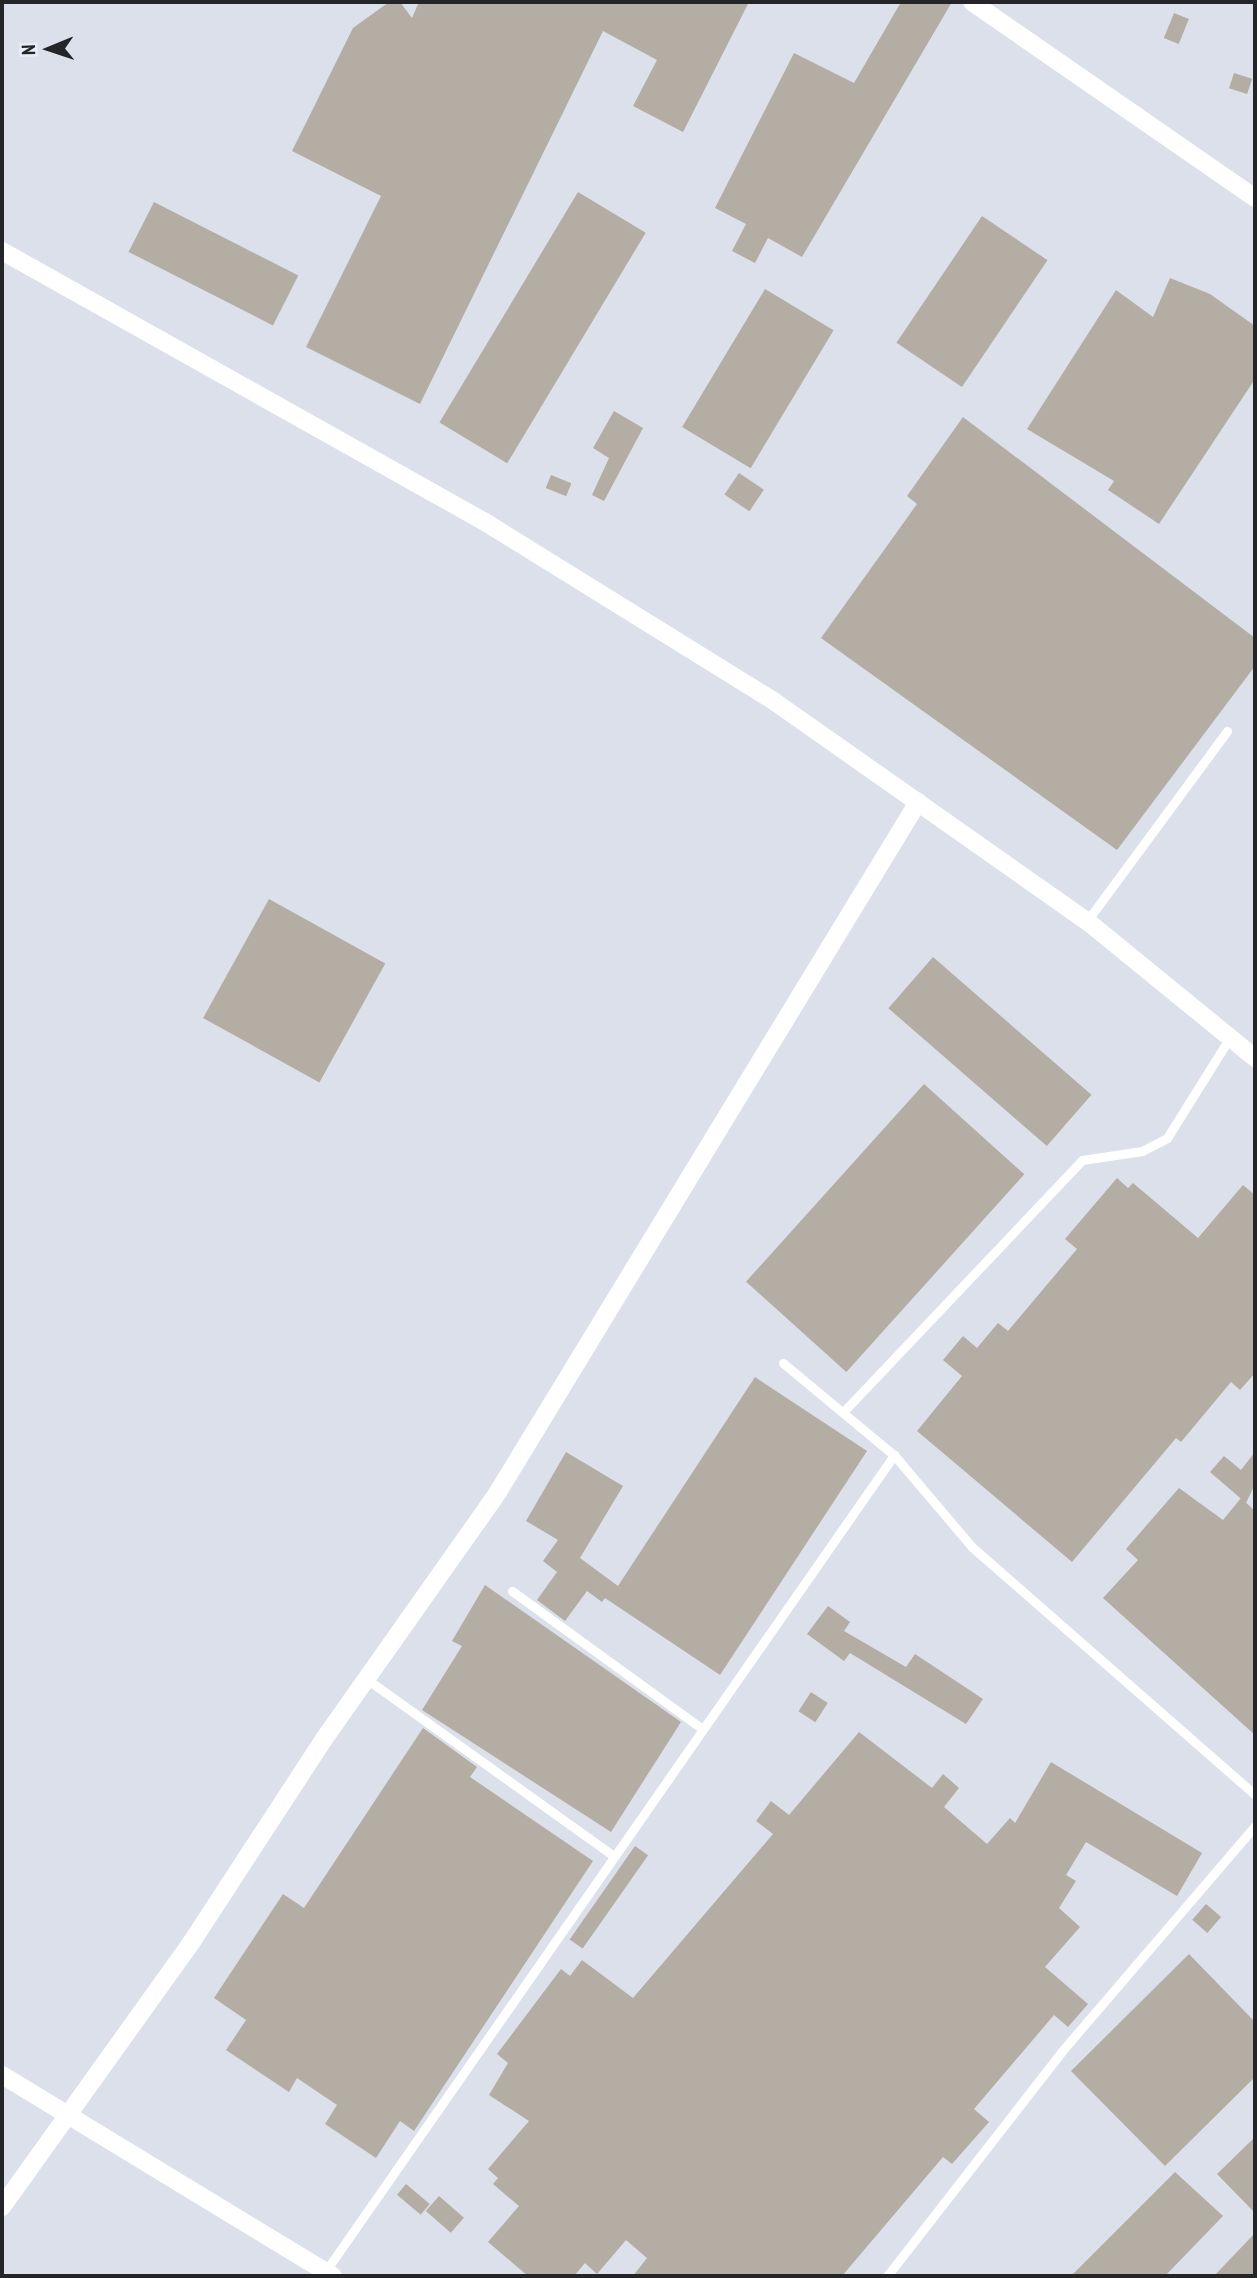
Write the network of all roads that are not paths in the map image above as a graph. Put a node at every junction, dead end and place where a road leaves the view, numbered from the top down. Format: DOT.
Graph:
graph roads {
  1 [pos="972,2"];
  2 [pos="1255,198"];
  3 [pos="2,251"];
  4 [pos="1227,731"];
  5 [pos="918,802"];
  6 [pos="1087,921"];
  7 [pos="1230,1038"];
  8 [pos="1255,1058"];
  9 [pos="783,1363"];
  10 [pos="845,1410"];
  11 [pos="894,1455"];
  12 [pos="512,1591"];
  13 [pos="368,1680"];
  14 [pos="700,1727"];
  15 [pos="1255,1795"];
  16 [pos="1255,1826"];
  17 [pos="614,1856"];
  18 [pos="2,2075"];
  19 [pos="65,2116"];
  20 [pos="2,2207"];
  21 [pos="329,2274"];
  22 [pos="887,2276"];
  1 -- 2 [label="street"];
  3 -- 5 [label="street"];
  4 -- 6 [label="lane"];
  5 -- 6 [label="street"];
  5 -- 13 [label="street"];
  6 -- 7 [label="street"];
  7 -- 8 [label="street"];
  7 -- 10 [label="lane"];
  9 -- 10 [label="lane"];
  10 -- 11 [label="lane"];
  11 -- 14 [label="lane"];
  11 -- 15 [label="lane"];
  12 -- 14 [label="lane"];
  13 -- 17 [label="lane"];
  13 -- 19 [label="street"];
  14 -- 17 [label="lane"];
  16 -- 22 [label="lane"];
  17 -- 21 [label="lane"];
  18 -- 19 [label="street"];
  19 -- 20 [label="street"];
  19 -- 21 [label="street"];
}
